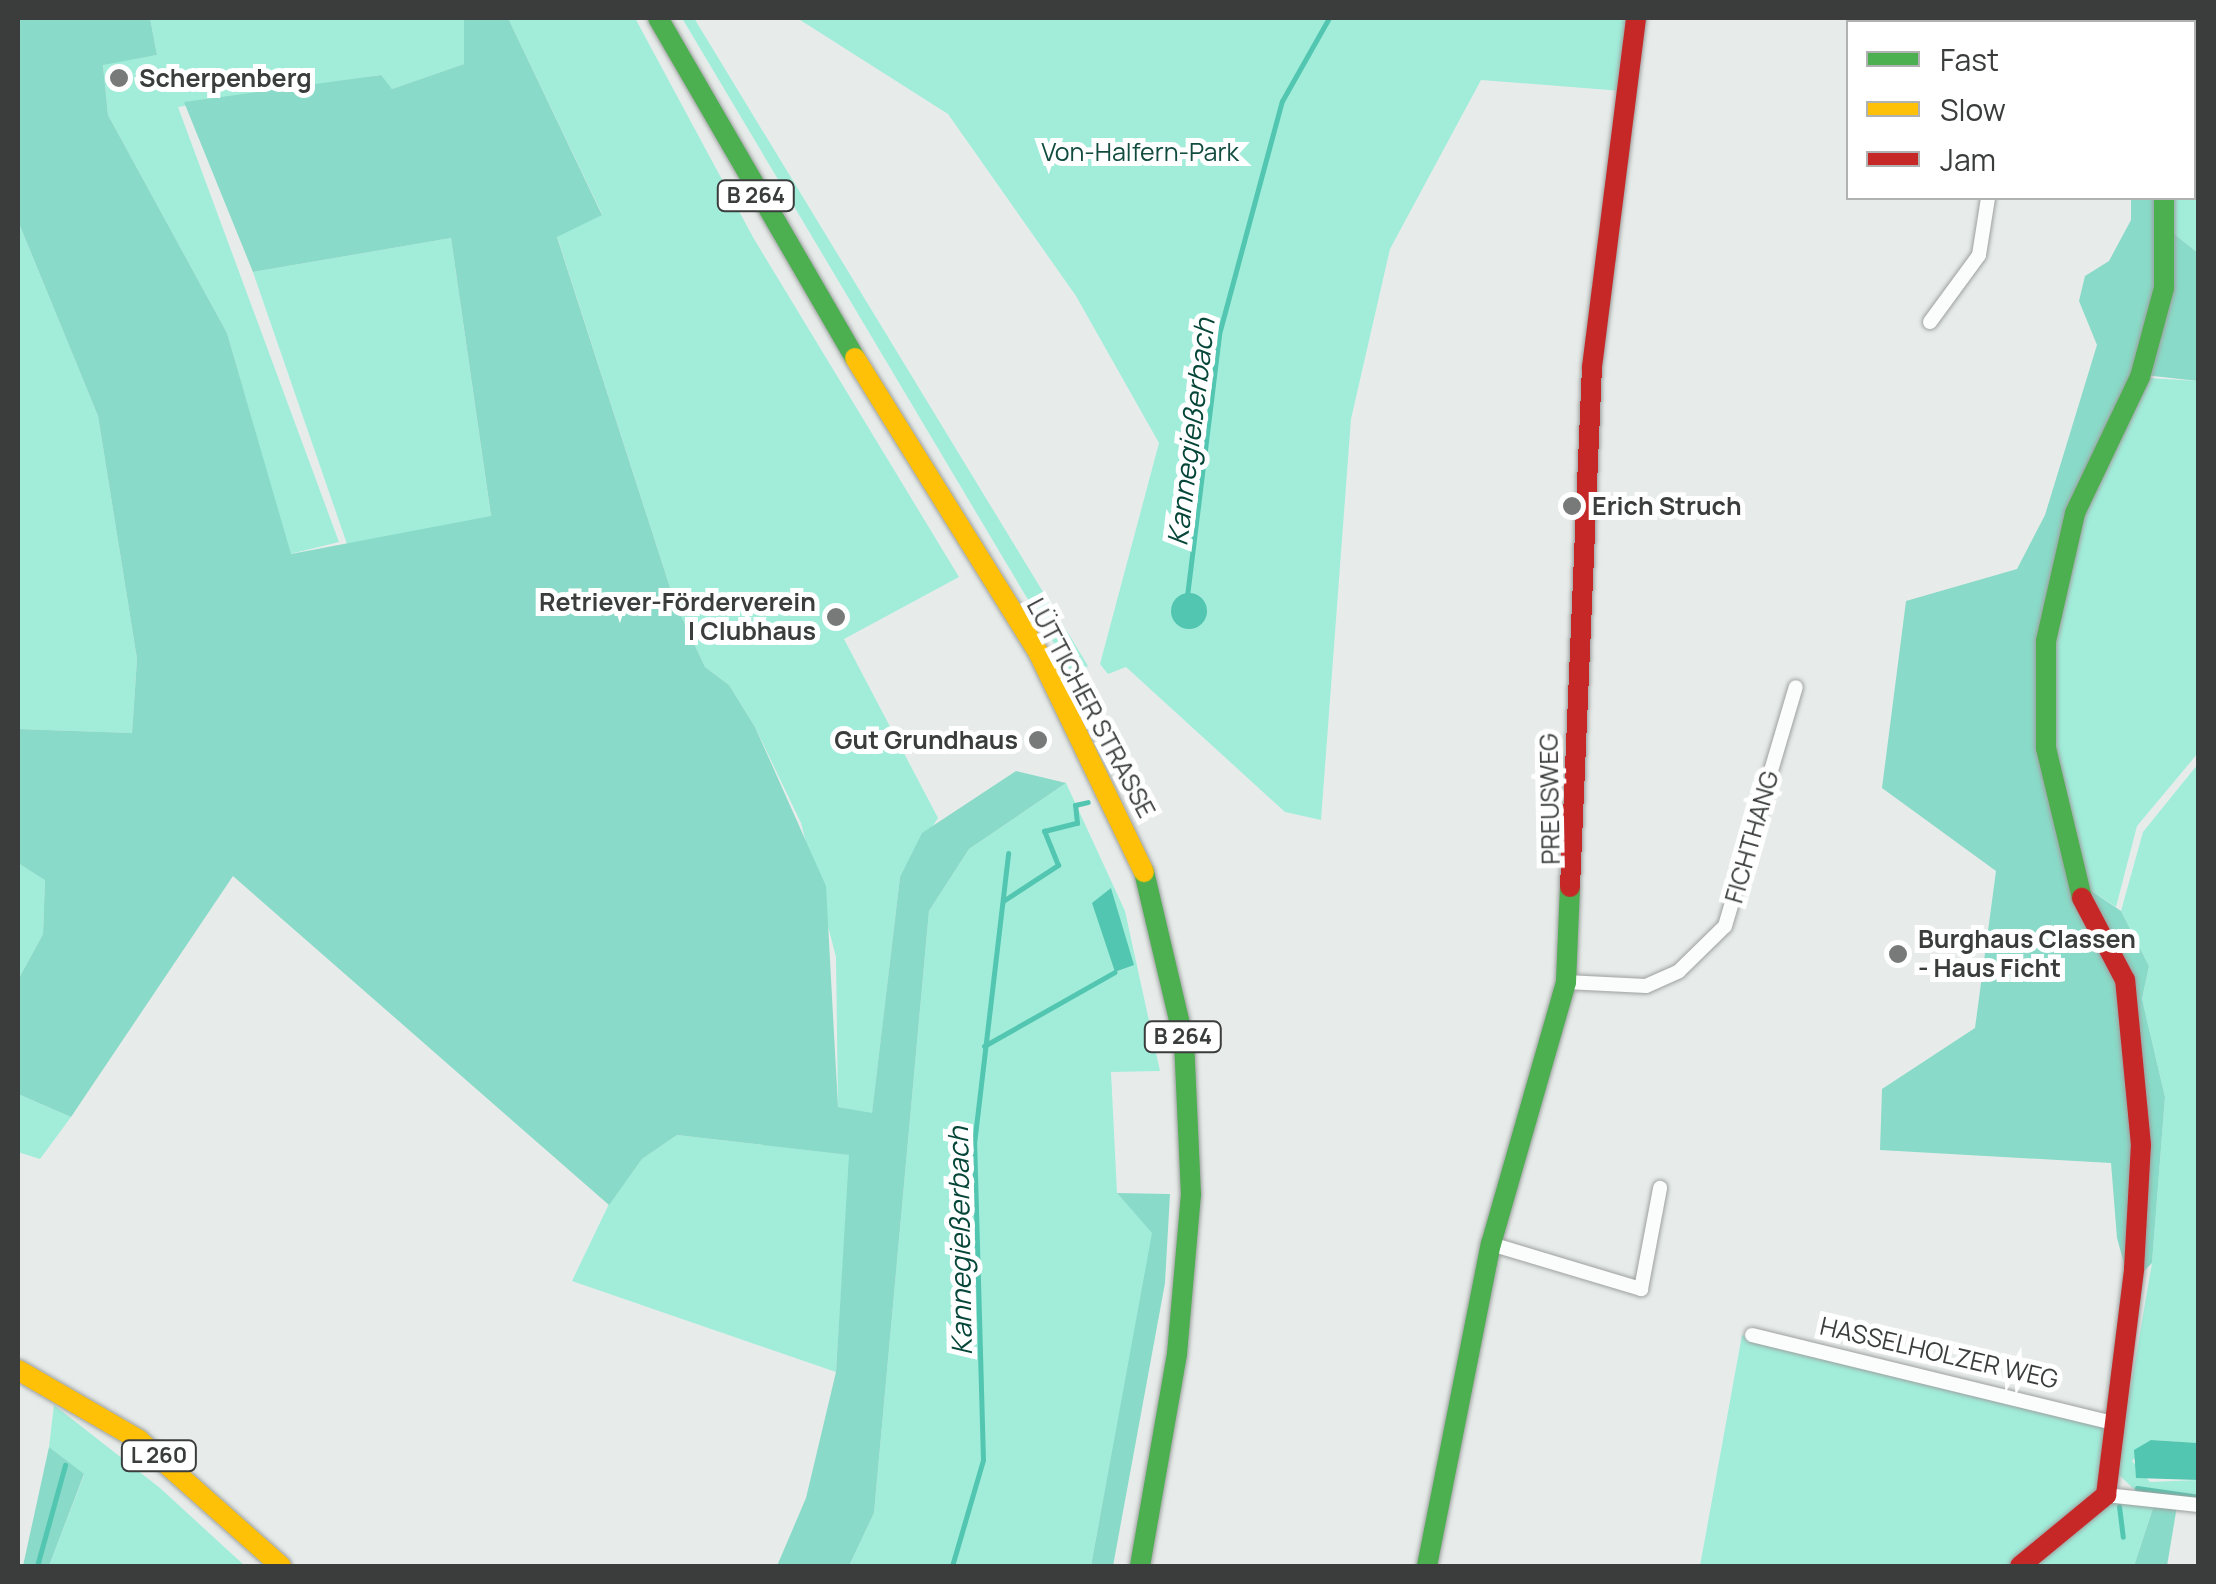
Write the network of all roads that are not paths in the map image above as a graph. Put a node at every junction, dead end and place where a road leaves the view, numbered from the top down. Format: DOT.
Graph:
graph roads {
  1 [pos="658,18"];
  2 [pos="1636,18"];
  3 [pos="1988,200"];
  4 [pos="2164,200"];
  5 [pos="1930,322"];
  6 [pos="1796,687"];
  7 [pos="1566,982"];
  8 [pos="1660,1188"];
  9 [pos="1492,1244"];
  10 [pos="1752,1335"];
  11 [pos="18,1370"];
  12 [pos="2114,1423"];
  13 [pos="2106,1495"];
  14 [pos="2198,1505"];
  15 [pos="281,1566"];
  16 [pos="1140,1566"];
  17 [pos="1427,1566"];
  18 [pos="2020,1566"];
  1 -- 16 [label="street, LÜTTICHER STRASSE / B 264"];
  2 -- 7 [label="street, PREUSWEG"];
  3 -- 5 [label="street"];
  4 -- 12 [label="street"];
  6 -- 7 [label="street, FICHTHANG"];
  7 -- 9 [label="street, PREUSWEG"];
  8 -- 9 [label="street"];
  9 -- 17 [label="street, PREUSWEG"];
  10 -- 12 [label="street, HASSELHOLZER WEG"];
  11 -- 15 [label="street, L 260"];
  12 -- 13 [label="street"];
  13 -- 14 [label="street"];
  13 -- 18 [label="street"];
}
